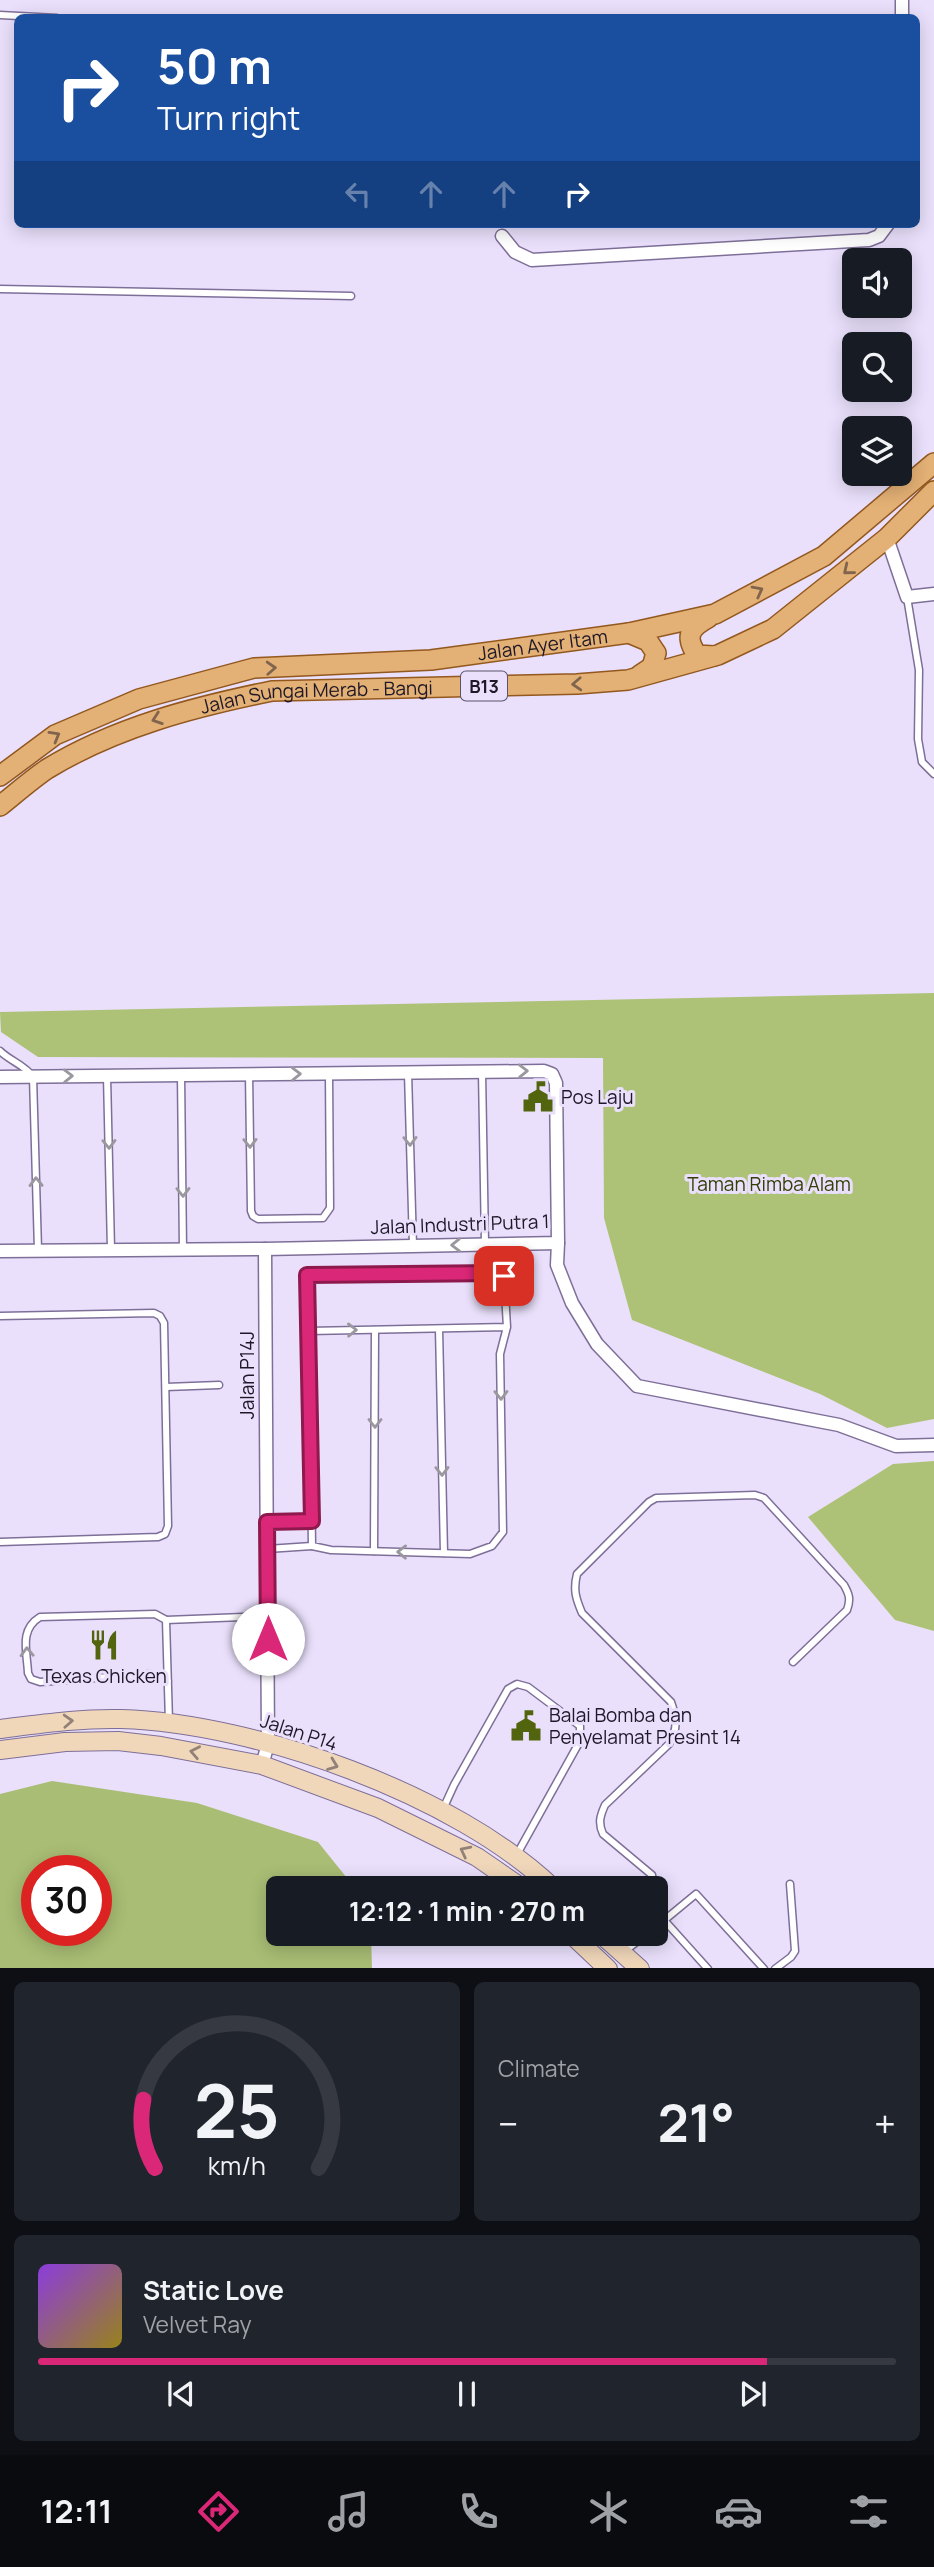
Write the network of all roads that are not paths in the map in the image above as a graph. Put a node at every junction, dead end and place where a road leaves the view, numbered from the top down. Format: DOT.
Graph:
graph roads {
  1 [pos="885,228"];
  2 [pos="502,236"];
  3 [pos="0,289"];
  4 [pos="351,296"];
  5 [pos="934,463"];
  6 [pos="934,491"];
  7 [pos="887,538"];
  8 [pos="934,594"];
  9 [pos="906,597"];
  10 [pos="715,614"];
  11 [pos="629,633"];
  12 [pos="718,655"];
  13 [pos="628,680"];
  14 [pos="934,774"];
  15 [pos="0,776"];
  16 [pos="0,806"];
  17 [pos="0,1051"];
  18 [pos="482,1072"];
  19 [pos="329,1073"];
  20 [pos="408,1073"];
  21 [pos="250,1074"];
  22 [pos="181,1075"];
  23 [pos="107,1076"];
  24 [pos="0,1077"];
  25 [pos="33,1077"];
  26 [pos="558,1243"];
  27 [pos="485,1244"];
  28 [pos="413,1246"];
  29 [pos="265,1249"];
  30 [pos="111,1250"];
  31 [pos="183,1250"];
  32 [pos="0,1251"];
  33 [pos="38,1251"];
  34 [pos="0,1316"];
  35 [pos="507,1327"];
  36 [pos="439,1329"];
  37 [pos="375,1330"];
  38 [pos="309,1331"];
  39 [pos="219,1385"];
  40 [pos="166,1387"];
  41 [pos="934,1445"];
  42 [pos="312,1521"];
  43 [pos="267,1522"];
  44 [pos="0,1542"];
  45 [pos="312,1546"];
  46 [pos="267,1549"];
  47 [pos="374,1551"];
  48 [pos="444,1553"];
  49 [pos="267,1616"];
  50 [pos="166,1620"];
  51 [pos="793,1662"];
  52 [pos="168,1681"];
  53 [pos="169,1724"];
  54 [pos="0,1729"];
  55 [pos="268,1744"];
  56 [pos="0,1750"];
  57 [pos="262,1765"];
  58 [pos="442,1811"];
  59 [pos="516,1856"];
  60 [pos="505,1876"];
  61 [pos="540,1876"];
  62 [pos="652,1876"];
  63 [pos="790,1884"];
  64 [pos="668,1918"];
  65 [pos="668,1922"];
  66 [pos="584,1946"];
  67 [pos="617,1946"];
  68 [pos="631,1946"];
  69 [pos="623,1952"];
  70 [pos="607,1968"];
  71 [pos="639,1968"];
  72 [pos="707,1968"];
  73 [pos="763,1968"];
  74 [pos="776,1968"];
  1 -- 2 [label="street"];
  3 -- 4 [label="lane"];
  10 -- 5 [label="main road, Jalan Ayer Itam / B13, one-way"];
  6 -- 7 [label="main road, Jalan Sungai Merab - Bangi / B13"];
  7 -- 9 [label="street"];
  7 -- 12 [label="main road, Jalan Sungai Merab - Bangi / B13, one-way"];
  8 -- 9 [label="street"];
  9 -- 14 [label="lane"];
  10 -- 11 [label="main road, Jalan Ayer Itam / B13"];
  10 -- 12 [label="main road"];
  11 -- 13 [label="main road"];
  15 -- 11 [label="main road, Jalan Ayer Itam / B13, one-way"];
  12 -- 13 [label="main road, Jalan Sungai Merab - Bangi / B13"];
  13 -- 16 [label="main road, Jalan Sungai Merab - Bangi / B13, one-way"];
  17 -- 25 [label="lane"];
  18 -- 20 [label="street, Jalan Industri Putra 1"];
  18 -- 26 [label="street, Jalan Industri Putra 1, one-way"];
  18 -- 27 [label="lane"];
  19 -- 20 [label="street, Jalan Industri Putra 1"];
  21 -- 19 [label="street, Jalan Industri Putra 1, one-way"];
  21 -- 19 [label="lane, one-way"];
  20 -- 28 [label="lane, one-way"];
  21 -- 22 [label="street, Jalan Industri Putra 1"];
  22 -- 23 [label="street, Jalan Industri Putra 1"];
  22 -- 31 [label="lane, one-way"];
  25 -- 23 [label="street, Jalan Industri Putra 1, one-way"];
  23 -- 30 [label="lane, one-way"];
  24 -- 25 [label="street, Jalan Industri Putra 1"];
  33 -- 25 [label="lane, one-way"];
  26 -- 27 [label="street, Jalan Industri Putra 1"];
  26 -- 41 [label="street"];
  27 -- 28 [label="street, Jalan Industri Putra 1, one-way"];
  28 -- 29 [label="street, Jalan Industri Putra 1"];
  29 -- 31 [label="street"];
  29 -- 43 [label="street, Jalan P14J"];
  30 -- 31 [label="street"];
  30 -- 33 [label="street"];
  32 -- 33 [label="street"];
  34 -- 40 [label="lane"];
  35 -- 36 [label="lane"];
  35 -- 38 [label="lane"];
  35 -- 48 [label="lane, one-way"];
  36 -- 37 [label="lane"];
  36 -- 48 [label="lane, one-way"];
  38 -- 37 [label="lane, one-way"];
  37 -- 47 [label="lane, one-way"];
  38 -- 42 [label="lane"];
  39 -- 40 [label="lane"];
  40 -- 44 [label="lane"];
  42 -- 43 [label="lane"];
  42 -- 45 [label="lane"];
  43 -- 46 [label="street, Jalan P14J"];
  45 -- 46 [label="lane"];
  45 -- 47 [label="lane"];
  46 -- 49 [label="street, Jalan P14J"];
  48 -- 47 [label="lane, one-way"];
  49 -- 50 [label="lane"];
  49 -- 55 [label="street, Jalan P14J"];
  50 -- 52 [label="lane"];
  52 -- 50 [label="lane, one-way"];
  51 -- 62 [label="lane"];
  52 -- 53 [label="lane"];
  54 -- 53 [label="main road, Jalan P14, one-way"];
  53 -- 55 [label="main road, Jalan P14"];
  55 -- 57 [label="street, Jalan P14J"];
  55 -- 58 [label="main road, Jalan P14, one-way"];
  57 -- 56 [label="main road, one-way"];
  60 -- 57 [label="main road, one-way"];
  58 -- 59 [label="main road, Jalan P14"];
  58 -- 59 [label="lane"];
  59 -- 61 [label="main road, Jalan P14"];
  63 -- 74 [label="lane"];
  64 -- 73 [label="lane"];
  65 -- 72 [label="lane"];
  66 -- 70 [label="main road"];
  67 -- 69 [label="main road"];
  68 -- 69 [label="lane"];
  69 -- 71 [label="main road"];
}
